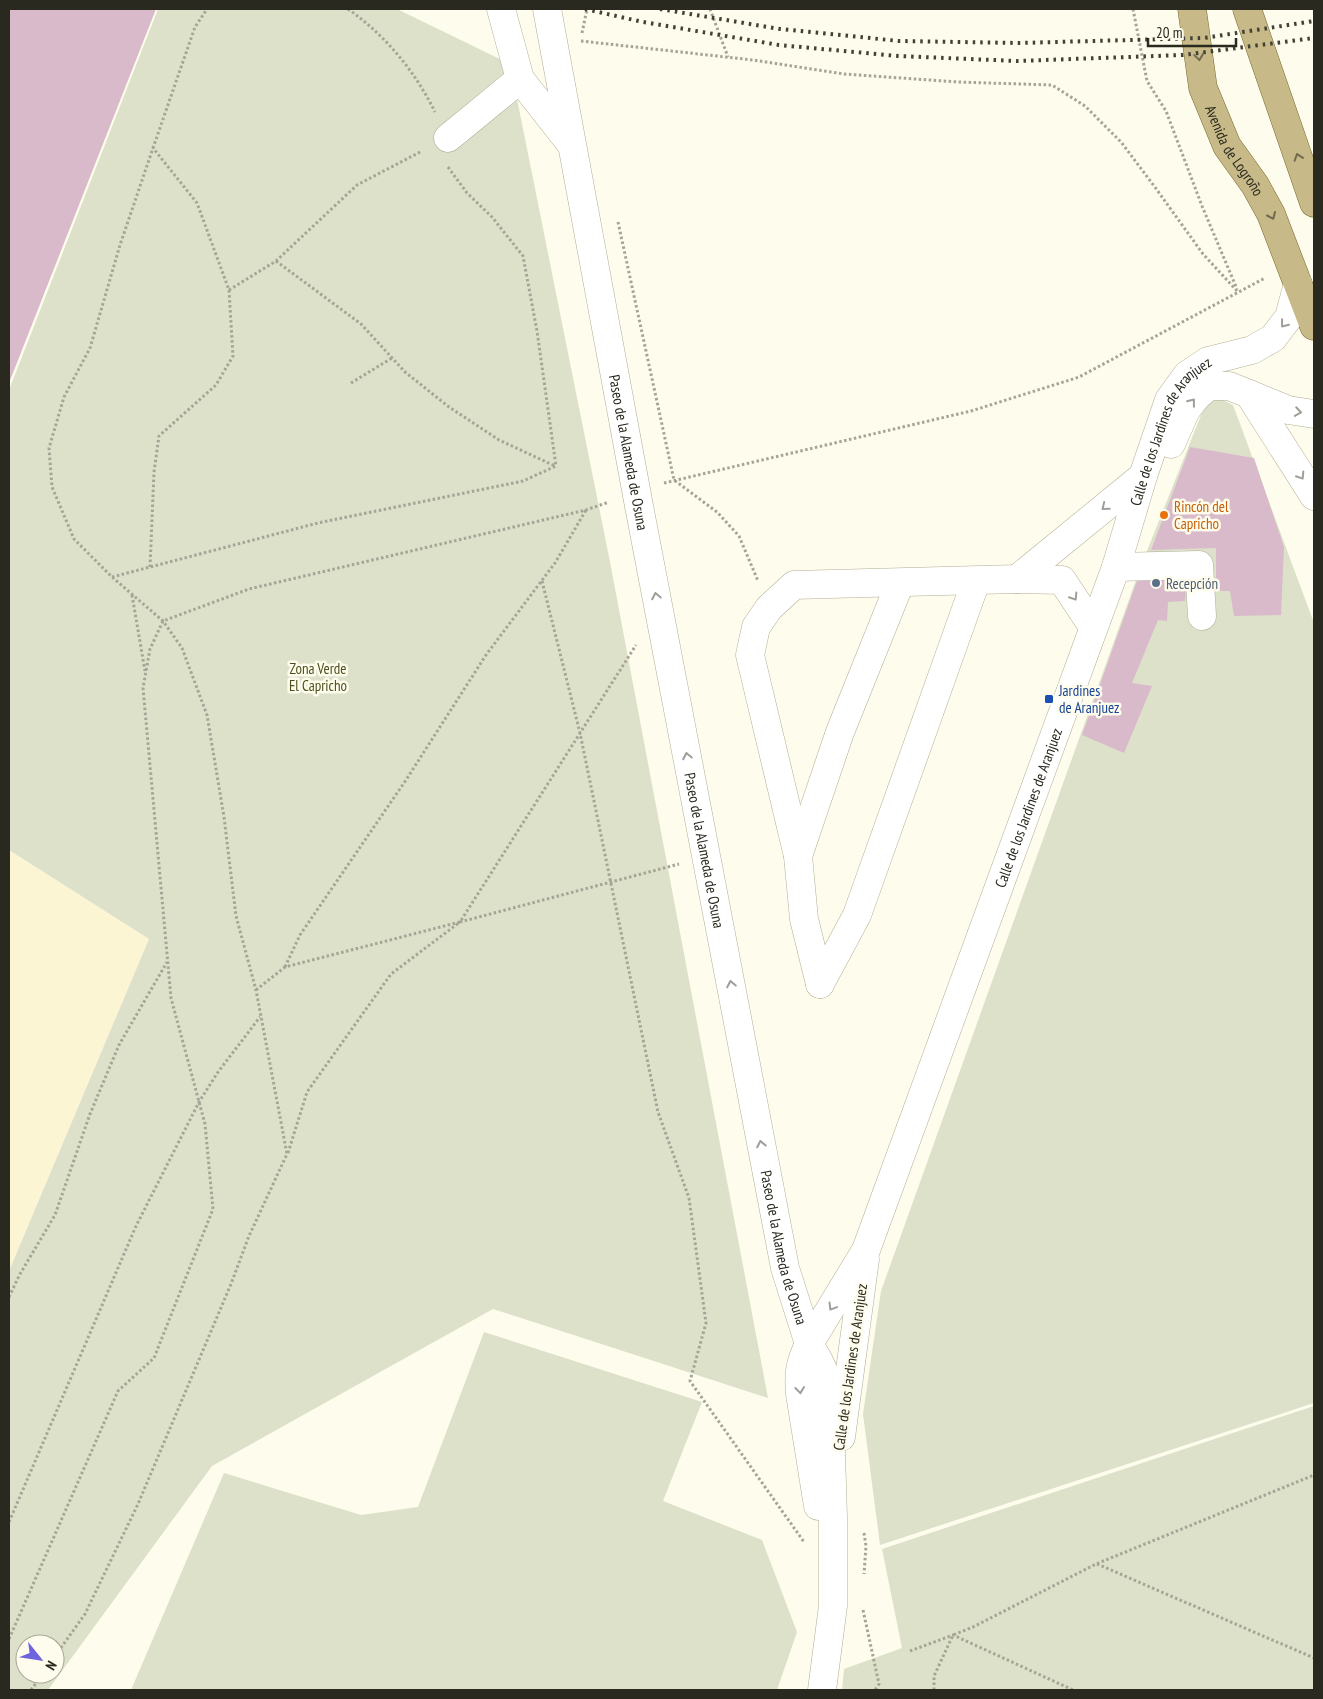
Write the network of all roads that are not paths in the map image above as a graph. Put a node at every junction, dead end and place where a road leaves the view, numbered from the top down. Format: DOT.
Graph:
graph roads {
  1 [pos="501,9"];
  2 [pos="547,9"];
  3 [pos="1192,9"];
  4 [pos="1247,9"];
  5 [pos="520,79"];
  6 [pos="440,142"];
  7 [pos="573,148"];
  8 [pos="1314,203"];
  9 [pos="1298,284"];
  10 [pos="1314,326"];
  11 [pos="1249,394"];
  12 [pos="1314,414"];
  13 [pos="1143,476"];
  14 [pos="1314,496"];
  15 [pos="1125,540"];
  16 [pos="1116,567"];
  17 [pos="976,580"];
  18 [pos="1017,580"];
  19 [pos="900,583"];
  20 [pos="1202,616"];
  21 [pos="1092,627"];
  22 [pos="798,856"];
  23 [pos="866,1250"];
  24 [pos="810,1344"];
  25 [pos="832,1484"];
  26 [pos="821,1552"];
  27 [pos="822,1690"];
  1 -- 5 [label="street"];
  2 -- 7 [label="street, Paseo de la Alameda de Osuna"];
  3 -- 9 [label="main road, Avenida de Logroño, one-way"];
  8 -- 4 [label="main road, one-way"];
  5 -- 6 [label="street"];
  5 -- 7 [label="street"];
  24 -- 7 [label="street, Paseo de la Alameda de Osuna, one-way"];
  9 -- 10 [label="main road, Avenida de Logroño"];
  9 -- 13 [label="street, Calle de los Jardines de Aranjuez, one-way"];
  11 -- 12 [label="street, one-way"];
  11 -- 14 [label="street, one-way"];
  15 -- 11 [label="street, one-way"];
  13 -- 15 [label="street, Calle de los Jardines de Aranjuez"];
  13 -- 18 [label="street, one-way"];
  15 -- 16 [label="street, Calle de los Jardines de Aranjuez"];
  16 -- 20 [label="street"];
  16 -- 21 [label="street, Calle de los Jardines de Aranjuez"];
  17 -- 18 [label="street"];
  17 -- 19 [label="street"];
  17 -- 22 [label="street"];
  18 -- 21 [label="street, one-way"];
  19 -- 22 [label="street"];
  19 -- 22 [label="street"];
  21 -- 23 [label="street, Calle de los Jardines de Aranjuez"];
  23 -- 24 [label="street, Calle de los Jardines de Aranjuez, one-way"];
  23 -- 25 [label="street, Calle de los Jardines de Aranjuez"];
  24 -- 25 [label="street, Paseo de la Alameda de Osuna"];
  24 -- 26 [label="street, Calle de los Jardines de Aranjuez, one-way"];
  25 -- 26 [label="street, Paseo de la Alameda de Osuna"];
  26 -- 27 [label="street, Paseo de la Alameda de Osuna"];
}
